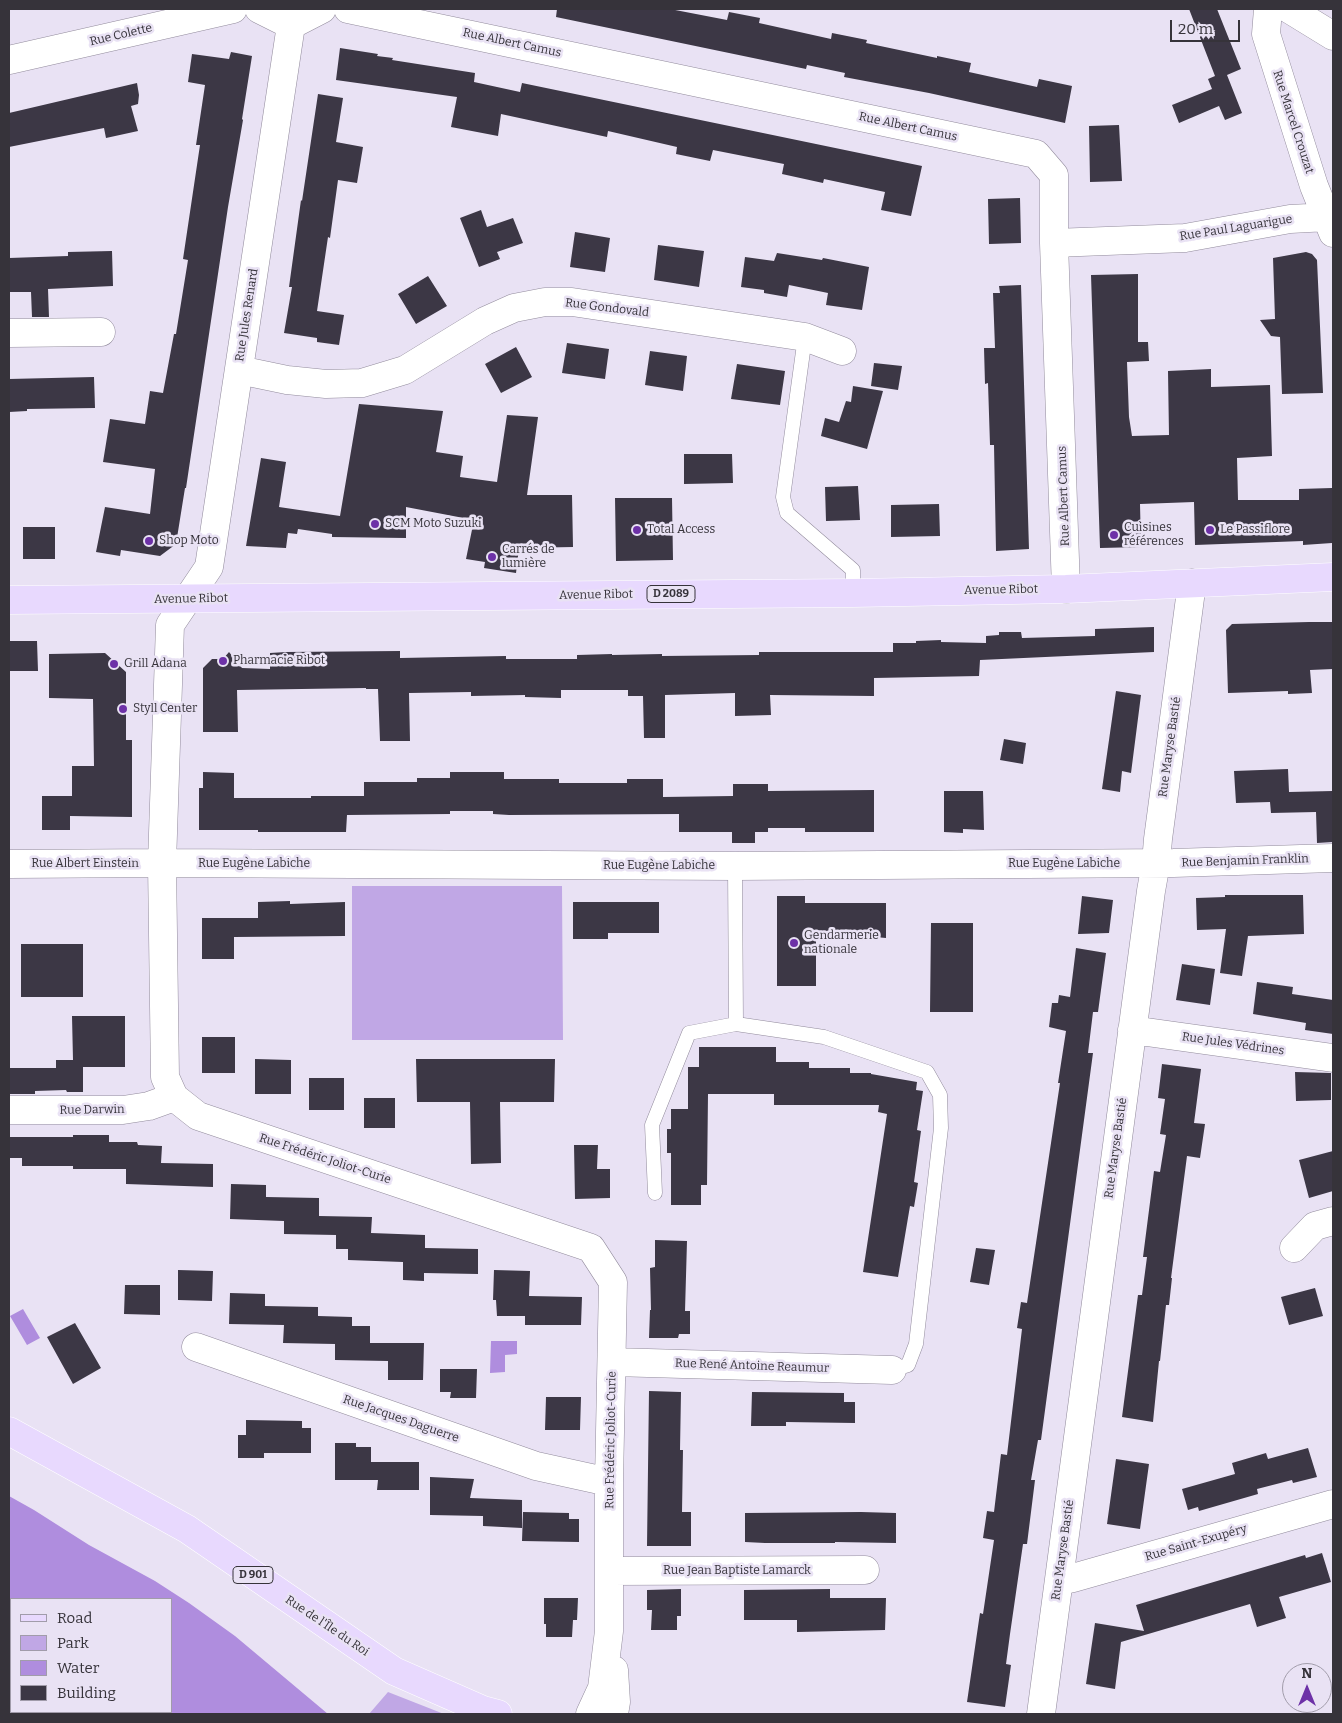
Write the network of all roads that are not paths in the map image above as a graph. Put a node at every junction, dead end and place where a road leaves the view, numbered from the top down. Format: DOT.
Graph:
graph roads {
  1 [pos="233,9"];
  2 [pos="259,9"];
  3 [pos="322,9"];
  4 [pos="348,9"];
  5 [pos="1268,9"];
  6 [pos="1290,9"];
  7 [pos="291,25"];
  8 [pos="1333,36"];
  9 [pos="9,60"];
  10 [pos="1331,223"];
  11 [pos="1054,243"];
  12 [pos="101,332"];
  13 [pos="9,333"];
  14 [pos="805,337"];
  15 [pos="842,351"];
  16 [pos="239,370"];
  17 [pos="1333,576"];
  18 [pos="1192,583"];
  19 [pos="1066,589"];
  20 [pos="853,593"];
  21 [pos="188,599"];
  22 [pos="9,600"];
  23 [pos="1333,858"];
  24 [pos="162,863"];
  25 [pos="1156,863"];
  26 [pos="9,864"];
  27 [pos="736,866"];
  28 [pos="736,1024"];
  29 [pos="1132,1030"];
  30 [pos="1333,1058"];
  31 [pos="174,1097"];
  32 [pos="9,1110"];
  33 [pos="655,1192"];
  34 [pos="1333,1221"];
  35 [pos="1294,1248"];
  36 [pos="196,1347"];
  37 [pos="612,1362"];
  38 [pos="892,1370"];
  39 [pos="9,1432"];
  40 [pos="609,1482"];
  41 [pos="1333,1504"];
  42 [pos="864,1570"];
  43 [pos="609,1571"];
  44 [pos="1059,1581"];
  45 [pos="609,1631"];
  46 [pos="498,1714"];
  47 [pos="590,1714"];
  48 [pos="614,1714"];
  49 [pos="1041,1714"];
  1 -- 9 [label="street, Rue Colette"];
  2 -- 7 [label="street"];
  3 -- 7 [label="street"];
  4 -- 11 [label="street, Rue Albert Camus"];
  5 -- 10 [label="street, Rue Marcel Crouzat"];
  6 -- 8 [label="street"];
  7 -- 16 [label="street, Rue Jules Renard"];
  10 -- 11 [label="street, Rue Paul Laguarigue"];
  11 -- 19 [label="street, Rue Albert Camus"];
  12 -- 13 [label="street"];
  14 -- 15 [label="street, Rue Gondovald"];
  14 -- 16 [label="street, Rue Gondovald"];
  14 -- 20 [label="lane"];
  16 -- 21 [label="street, Rue Jules Renard"];
  17 -- 18 [label="main road, Avenue Ribot / D 2089"];
  18 -- 19 [label="main road, Avenue Ribot / D 2089"];
  18 -- 25 [label="street, Rue Maryse Bastié"];
  19 -- 20 [label="main road, Avenue Ribot / D 2089"];
  20 -- 21 [label="main road, Avenue Ribot / D 2089"];
  21 -- 22 [label="main road, Avenue Ribot / D 2089"];
  21 -- 24 [label="street"];
  23 -- 25 [label="street, Rue Benjamin Franklin"];
  24 -- 26 [label="street, Rue Albert Einstein"];
  24 -- 27 [label="street, Rue Eugène Labiche"];
  24 -- 31 [label="street"];
  25 -- 27 [label="street, Rue Eugène Labiche"];
  25 -- 29 [label="street, Rue Maryse Bastié"];
  27 -- 28 [label="lane"];
  28 -- 33 [label="lane"];
  28 -- 38 [label="lane"];
  29 -- 30 [label="street, Rue Jules Védrines"];
  29 -- 44 [label="street, Rue Maryse Bastié"];
  31 -- 32 [label="street, Rue Darwin"];
  31 -- 37 [label="street, Rue Frédéric Joliot-Curie"];
  34 -- 35 [label="street"];
  36 -- 40 [label="street, Rue Jacques Daguerre"];
  37 -- 38 [label="street, Rue René Antoine Reaumur"];
  37 -- 40 [label="street, Rue Frédéric Joliot-Curie"];
  39 -- 46 [label="main road, Rue de l'Île du Roi / D 901"];
  40 -- 43 [label="street, Rue Frédéric Joliot-Curie"];
  41 -- 44 [label="street, Rue Saint-Exupéry"];
  42 -- 43 [label="street, Rue Jean Baptiste Lamarck"];
  43 -- 45 [label="street, Rue Frédéric Joliot-Curie"];
  44 -- 49 [label="street, Rue Maryse Bastié"];
  45 -- 47 [label="street, Rue Frédéric Joliot-Curie"];
  45 -- 48 [label="street, Rue Frédéric Joliot-Curie"];
}
